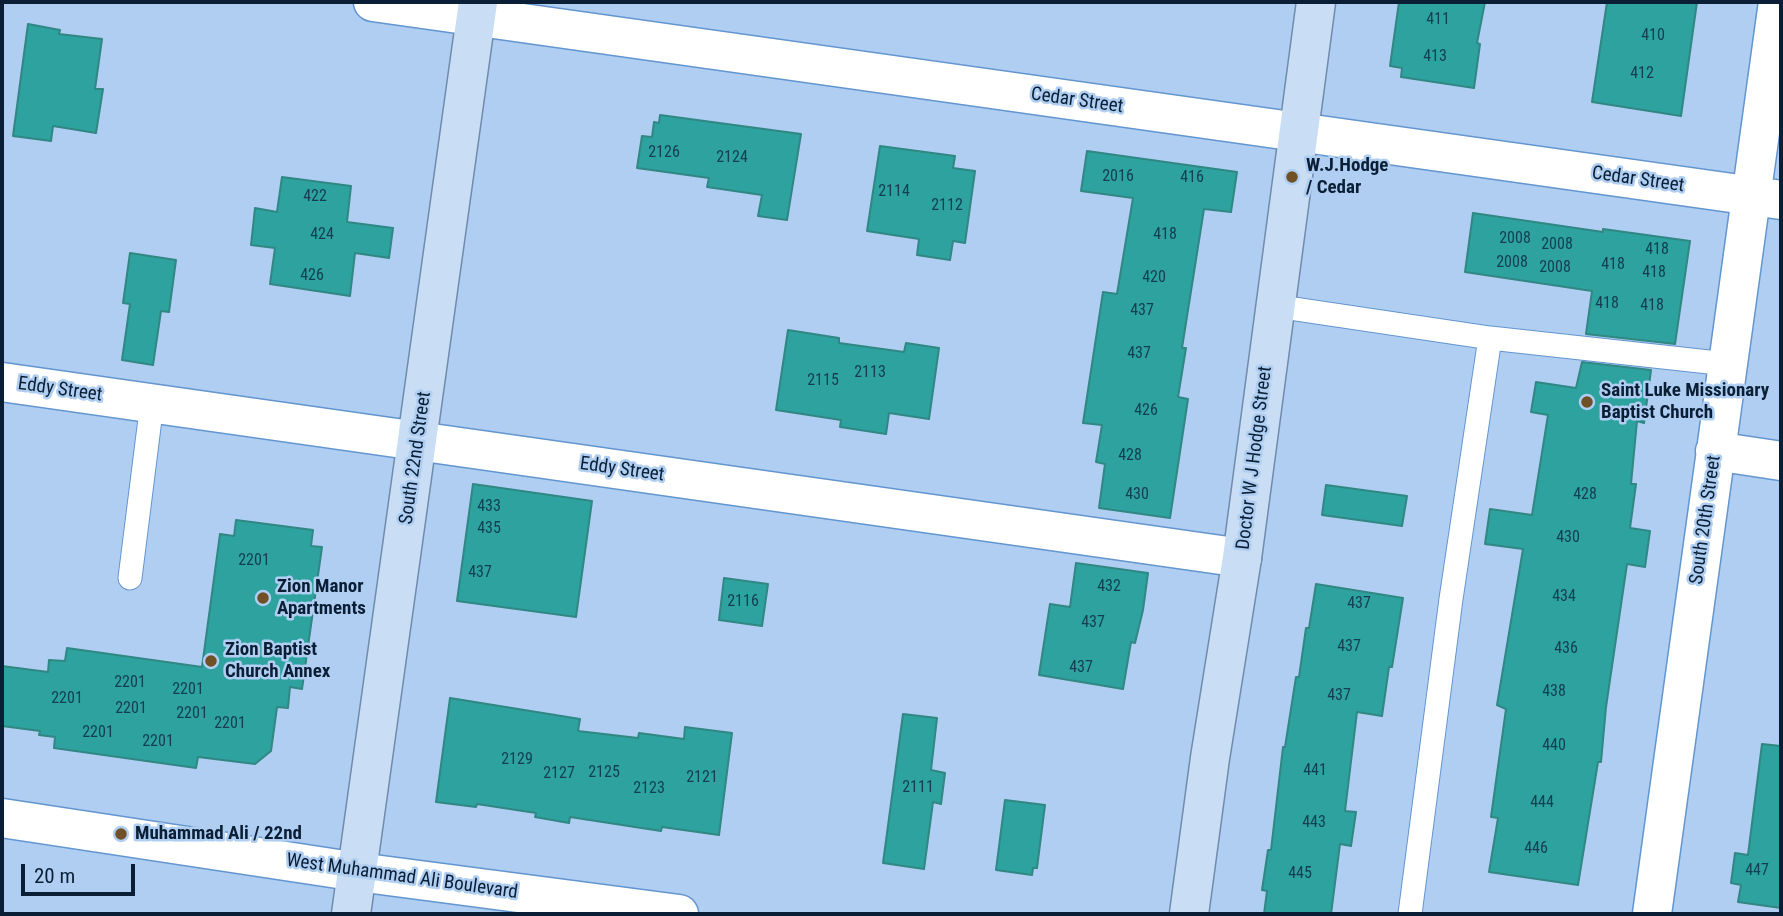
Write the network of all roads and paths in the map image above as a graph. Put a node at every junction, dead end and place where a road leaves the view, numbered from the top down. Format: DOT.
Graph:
graph roads {
  1 [pos="373,2"];
  2 [pos="1316,2"];
  3 [pos="1778,2"];
  4 [pos="477,9"];
  5 [pos="1298,132"];
  6 [pos="1766,198"];
  7 [pos="1275,306"];
  8 [pos="1490,338"];
  9 [pos="1727,364"];
  10 [pos="2,382"];
  11 [pos="152,403"];
  12 [pos="418,441"];
  13 [pos="1715,452"];
  14 [pos="1781,461"];
  15 [pos="1242,558"];
  16 [pos="130,578"];
  17 [pos="2,818"];
  18 [pos="358,872"];
  19 [pos="351,914"];
  20 [pos="679,914"];
  21 [pos="1189,914"];
  22 [pos="1410,914"];
  23 [pos="1651,914"];
  1 -- 4 [label="street, Cedar Street"];
  2 -- 5 [label="main road, Doctor W J Hodge Street"];
  3 -- 6 [label="street, South 20th Street"];
  4 -- 5 [label="street, Cedar Street"];
  4 -- 12 [label="main road, South 22nd Street"];
  5 -- 6 [label="street, Cedar Street"];
  5 -- 7 [label="main road, Doctor W J Hodge Street"];
  6 -- 9 [label="street, South 20th Street"];
  7 -- 8 [label="lane"];
  7 -- 15 [label="main road, Doctor W J Hodge Street"];
  8 -- 9 [label="lane"];
  8 -- 22 [label="lane"];
  9 -- 13 [label="street, South 20th Street"];
  10 -- 11 [label="street, Eddy Street"];
  11 -- 12 [label="street, Eddy Street"];
  11 -- 16 [label="lane"];
  12 -- 15 [label="street, Eddy Street"];
  12 -- 18 [label="main road, South 22nd Street"];
  13 -- 14 [label="street"];
  13 -- 23 [label="street, South 20th Street"];
  15 -- 21 [label="main road, Doctor W J Hodge Street"];
  17 -- 18 [label="street, West Muhammad Ali Boulevard"];
  18 -- 19 [label="main road, South 22nd Street"];
  18 -- 20 [label="street, West Muhammad Ali Boulevard"];
}
